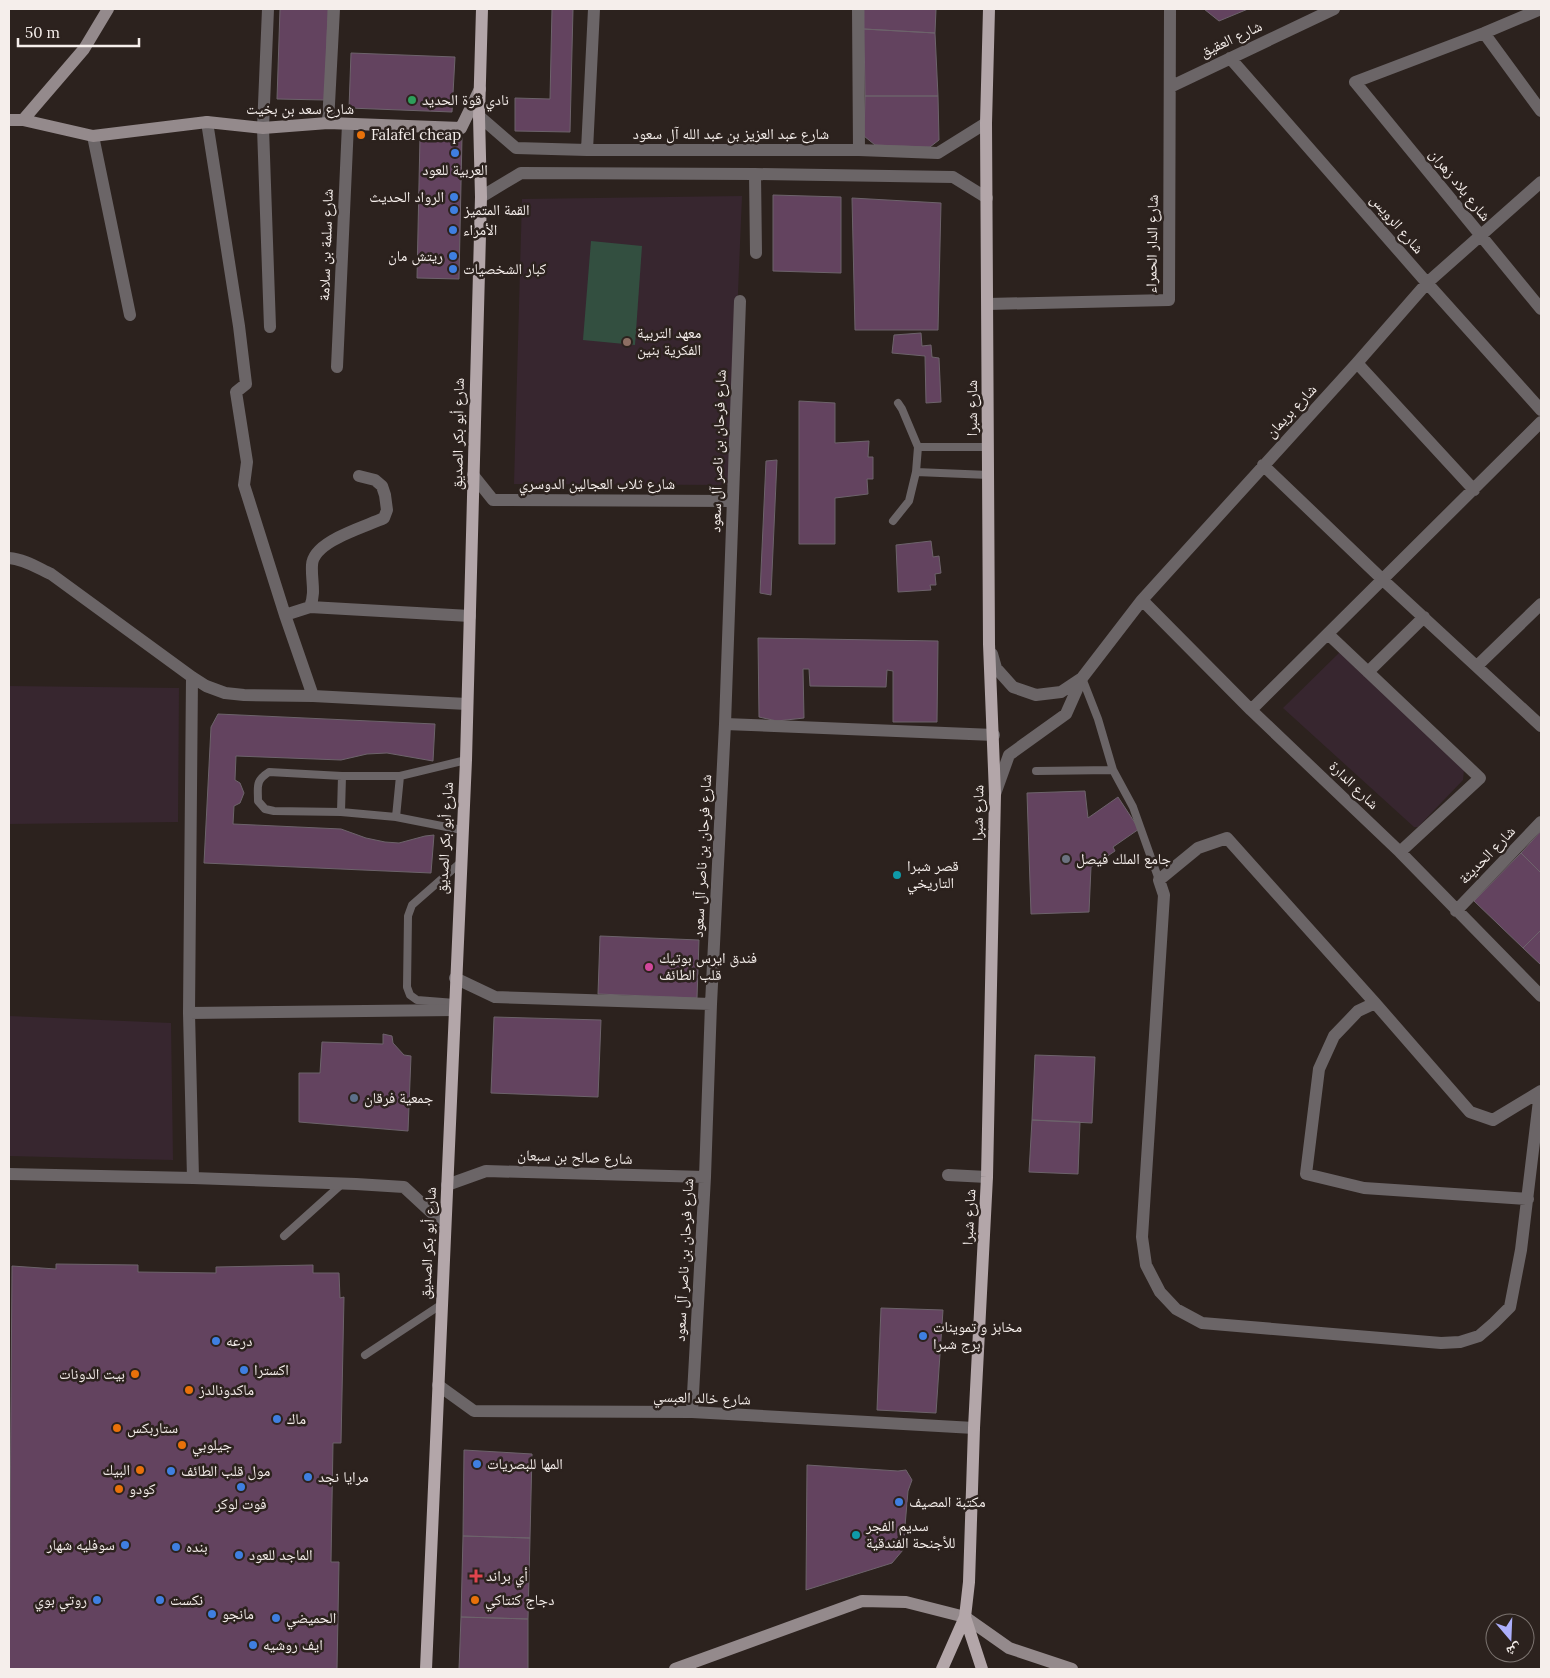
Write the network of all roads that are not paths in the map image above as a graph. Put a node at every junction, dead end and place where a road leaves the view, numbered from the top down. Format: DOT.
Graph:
graph roads {
  1 [pos="108,9"];
  2 [pos="268,9"];
  3 [pos="334,9"];
  4 [pos="482,9"];
  5 [pos="594,9"];
  6 [pos="858,9"];
  7 [pos="989,9"];
  8 [pos="1170,9"];
  9 [pos="1334,9"];
  10 [pos="1541,9"];
  11 [pos="1321,12"];
  12 [pos="1484,33"];
  13 [pos="1230,58"];
  14 [pos="1170,86"];
  15 [pos="480,89"];
  16 [pos="1541,111"];
  17 [pos="479,116"];
  18 [pos="9,120"];
  19 [pos="23,120"];
  20 [pos="207,122"];
  21 [pos="328,123"];
  22 [pos="986,123"];
  23 [pos="348,124"];
  24 [pos="263,128"];
  25 [pos="93,136"];
  26 [pos="587,150"];
  27 [pos="859,150"];
  28 [pos="755,174"];
  29 [pos="1541,182"];
  30 [pos="481,197"];
  31 [pos="987,198"];
  32 [pos="1480,235"];
  33 [pos="756,254"];
  34 [pos="1427,283"];
  35 [pos="740,301"];
  36 [pos="988,304"];
  37 [pos="1541,309"];
  38 [pos="130,315"];
  39 [pos="270,327"];
  40 [pos="1357,363"];
  41 [pos="337,367"];
  42 [pos="898,403"];
  43 [pos="1541,410"];
  44 [pos="1541,422"];
  45 [pos="918,447"];
  46 [pos="989,447"];
  47 [pos="1264,465"];
  48 [pos="916,472"];
  49 [pos="474,475"];
  50 [pos="989,475"];
  51 [pos="359,476"];
  52 [pos="1474,490"];
  53 [pos="733,501"];
  54 [pos="893,521"];
  55 [pos="9,558"];
  56 [pos="1383,580"];
  57 [pos="1142,600"];
  58 [pos="1541,604"];
  59 [pos="310,607"];
  60 [pos="285,615"];
  61 [pos="470,616"];
  62 [pos="1424,617"];
  63 [pos="1328,634"];
  64 [pos="989,644"];
  65 [pos="1477,666"];
  66 [pos="1368,672"];
  67 [pos="192,677"];
  68 [pos="1082,678"];
  69 [pos="313,696"];
  70 [pos="467,704"];
  71 [pos="1251,710"];
  72 [pos="725,724"];
  73 [pos="1541,726"];
  74 [pos="994,736"];
  75 [pos="466,760"];
  76 [pos="1113,770"];
  77 [pos="1036,771"];
  78 [pos="342,776"];
  79 [pos="400,776"];
  80 [pos="995,794"];
  81 [pos="341,812"];
  82 [pos="396,817"];
  83 [pos="1541,822"];
  84 [pos="462,830"];
  85 [pos="1400,852"];
  86 [pos="460,863"];
  87 [pos="1159,880"];
  88 [pos="1456,911"];
  89 [pos="455,978"];
  90 [pos="1541,996"];
  91 [pos="1375,1003"];
  92 [pos="710,1004"];
  93 [pos="455,1007"];
  94 [pos="189,1012"];
  95 [pos="1541,1092"];
  96 [pos="9,1174"];
  97 [pos="948,1175"];
  98 [pos="704,1177"];
  99 [pos="987,1177"];
  100 [pos="193,1178"];
  101 [pos="343,1183"];
  102 [pos="447,1184"];
  103 [pos="1528,1199"];
  104 [pos="445,1225"];
  105 [pos="284,1236"];
  106 [pos="442,1304"];
  107 [pos="364,1355"];
  108 [pos="438,1385"];
  109 [pos="692,1412"];
  110 [pos="974,1428"];
  111 [pos="965,1617"];
  112 [pos="426,1669"];
  113 [pos="675,1669"];
  114 [pos="942,1669"];
  115 [pos="982,1669"];
  116 [pos="1072,1669"];
  1 -- 19 [label="street"];
  2 -- 24 [label="street"];
  3 -- 21 [label="street"];
  4 -- 15 [label="main road, شارع أبو بكر الصديق"];
  5 -- 26 [label="street"];
  6 -- 27 [label="street"];
  7 -- 22 [label="main road, شارع شبرا"];
  8 -- 14 [label="street, شارع الدار الحمراء"];
  9 -- 11 [label="street, شارع العقيق"];
  10 -- 12 [label="street"];
  11 -- 13 [label="street, شارع العقيق"];
  12 -- 16 [label="street"];
  12 -- 32 [label="street, شارع بلاد زهران"];
  13 -- 14 [label="street, شارع العقيق"];
  13 -- 34 [label="street, شارع الرويس"];
  14 -- 36 [label="street, شارع الدار الحمراء"];
  15 -- 17 [label="main road, شارع أبو بكر الصديق"];
  15 -- 23 [label="street, شارع سعد بن بخيت"];
  17 -- 26 [label="street, شارع عبد العزيز بن عبد الله آل سعود"];
  17 -- 30 [label="main road, شارع أبو بكر الصديق"];
  18 -- 19 [label="street, شارع سعد بن بخيت"];
  19 -- 25 [label="street, شارع سعد بن بخيت"];
  20 -- 24 [label="street, شارع سعد بن بخيت"];
  20 -- 25 [label="street, شارع سعد بن بخيت"];
  20 -- 60 [label="street"];
  21 -- 23 [label="street, شارع سعد بن بخيت"];
  21 -- 24 [label="street, شارع سعد بن بخيت"];
  22 -- 27 [label="street, شارع عبد العزيز بن عبد الله آل سعود"];
  22 -- 31 [label="main road, شارع شبرا"];
  23 -- 41 [label="street, شارع سلمة بن سلامة"];
  24 -- 39 [label="street"];
  25 -- 38 [label="street"];
  26 -- 27 [label="street, شارع عبد العزيز بن عبد الله آل سعود"];
  28 -- 30 [label="street"];
  28 -- 31 [label="street"];
  28 -- 33 [label="street"];
  29 -- 32 [label="street, شارع بريمان"];
  30 -- 49 [label="main road, شارع أبو بكر الصديق"];
  31 -- 36 [label="main road, شارع شبرا"];
  32 -- 34 [label="street, شارع بريمان"];
  32 -- 37 [label="street, شارع بلاد زهران"];
  34 -- 40 [label="street, شارع بريمان"];
  34 -- 43 [label="street, شارع الرويس"];
  35 -- 53 [label="street, شارع فرحان بن ناصر آل سعود"];
  36 -- 46 [label="main road, شارع شبرا"];
  40 -- 47 [label="street, شارع بريمان"];
  40 -- 52 [label="street"];
  42 -- 45 [label="lane"];
  44 -- 52 [label="street"];
  45 -- 46 [label="lane"];
  45 -- 48 [label="lane"];
  46 -- 50 [label="main road, شارع شبرا"];
  47 -- 56 [label="street"];
  47 -- 57 [label="street, شارع بريمان"];
  48 -- 50 [label="lane"];
  48 -- 54 [label="lane"];
  49 -- 53 [label="street, شارع ثلاب العجالين الدوسري"];
  49 -- 61 [label="main road, شارع أبو بكر الصديق"];
  50 -- 64 [label="main road, شارع شبرا"];
  51 -- 59 [label="street"];
  52 -- 56 [label="street"];
  53 -- 72 [label="street, شارع فرحان بن ناصر آل سعود"];
  55 -- 67 [label="street"];
  56 -- 62 [label="street"];
  56 -- 63 [label="street"];
  57 -- 68 [label="street, شارع بريمان"];
  57 -- 71 [label="street, شارع الدارة"];
  58 -- 65 [label="street"];
  59 -- 60 [label="street"];
  59 -- 61 [label="street"];
  60 -- 69 [label="street"];
  61 -- 70 [label="main road, شارع أبو بكر الصديق"];
  62 -- 65 [label="street"];
  62 -- 66 [label="street"];
  63 -- 66 [label="street"];
  63 -- 71 [label="street"];
  64 -- 68 [label="street"];
  64 -- 74 [label="main road, شارع شبرا"];
  65 -- 73 [label="street"];
  66 -- 85 [label="street"];
  67 -- 69 [label="street"];
  67 -- 94 [label="street"];
  68 -- 76 [label="lane"];
  68 -- 80 [label="street"];
  69 -- 70 [label="street"];
  70 -- 75 [label="main road, شارع أبو بكر الصديق"];
  71 -- 85 [label="street, شارع الدارة"];
  72 -- 74 [label="street"];
  72 -- 92 [label="street, شارع فرحان بن ناصر آل سعود"];
  74 -- 80 [label="main road, شارع شبرا"];
  75 -- 79 [label="lane"];
  75 -- 84 [label="main road, شارع أبو بكر الصديق"];
  76 -- 77 [label="lane"];
  76 -- 87 [label="lane"];
  78 -- 79 [label="lane"];
  78 -- 81 [label="lane"];
  78 -- 81 [label="lane"];
  79 -- 82 [label="lane"];
  80 -- 99 [label="main road, شارع شبرا"];
  81 -- 82 [label="lane"];
  82 -- 84 [label="lane"];
  83 -- 88 [label="street, شارع الحديثة"];
  84 -- 86 [label="main road, شارع أبو بكر الصديق"];
  85 -- 88 [label="street, شارع الدارة"];
  86 -- 89 [label="main road, شارع أبو بكر الصديق"];
  86 -- 93 [label="lane"];
  87 -- 91 [label="street"];
  87 -- 103 [label="street"];
  88 -- 90 [label="street, شارع الدارة"];
  89 -- 92 [label="street"];
  89 -- 93 [label="main road, شارع أبو بكر الصديق"];
  91 -- 95 [label="street"];
  91 -- 103 [label="street"];
  92 -- 98 [label="street, شارع فرحان بن ناصر آل سعود"];
  93 -- 94 [label="street"];
  93 -- 102 [label="main road, شارع أبو بكر الصديق"];
  94 -- 100 [label="street"];
  95 -- 103 [label="street"];
  96 -- 100 [label="street"];
  97 -- 99 [label="street"];
  98 -- 102 [label="street, شارع صالح بن سبعان"];
  98 -- 109 [label="street, شارع فرحان بن ناصر آل سعود"];
  99 -- 110 [label="main road, شارع شبرا"];
  100 -- 101 [label="street"];
  101 -- 104 [label="street"];
  101 -- 105 [label="lane"];
  102 -- 104 [label="main road, شارع أبو بكر الصديق"];
  104 -- 106 [label="main road, شارع أبو بكر الصديق"];
  106 -- 107 [label="lane"];
  106 -- 108 [label="main road, شارع أبو بكر الصديق"];
  108 -- 109 [label="street, شارع خالد العبسي"];
  108 -- 112 [label="main road, شارع أبو بكر الصديق"];
  109 -- 110 [label="street, شارع خالد العبسي"];
  110 -- 111 [label="main road, شارع شبرا"];
  111 -- 113 [label="street"];
  111 -- 114 [label="main road"];
  111 -- 115 [label="main road"];
  111 -- 116 [label="street"];
}
